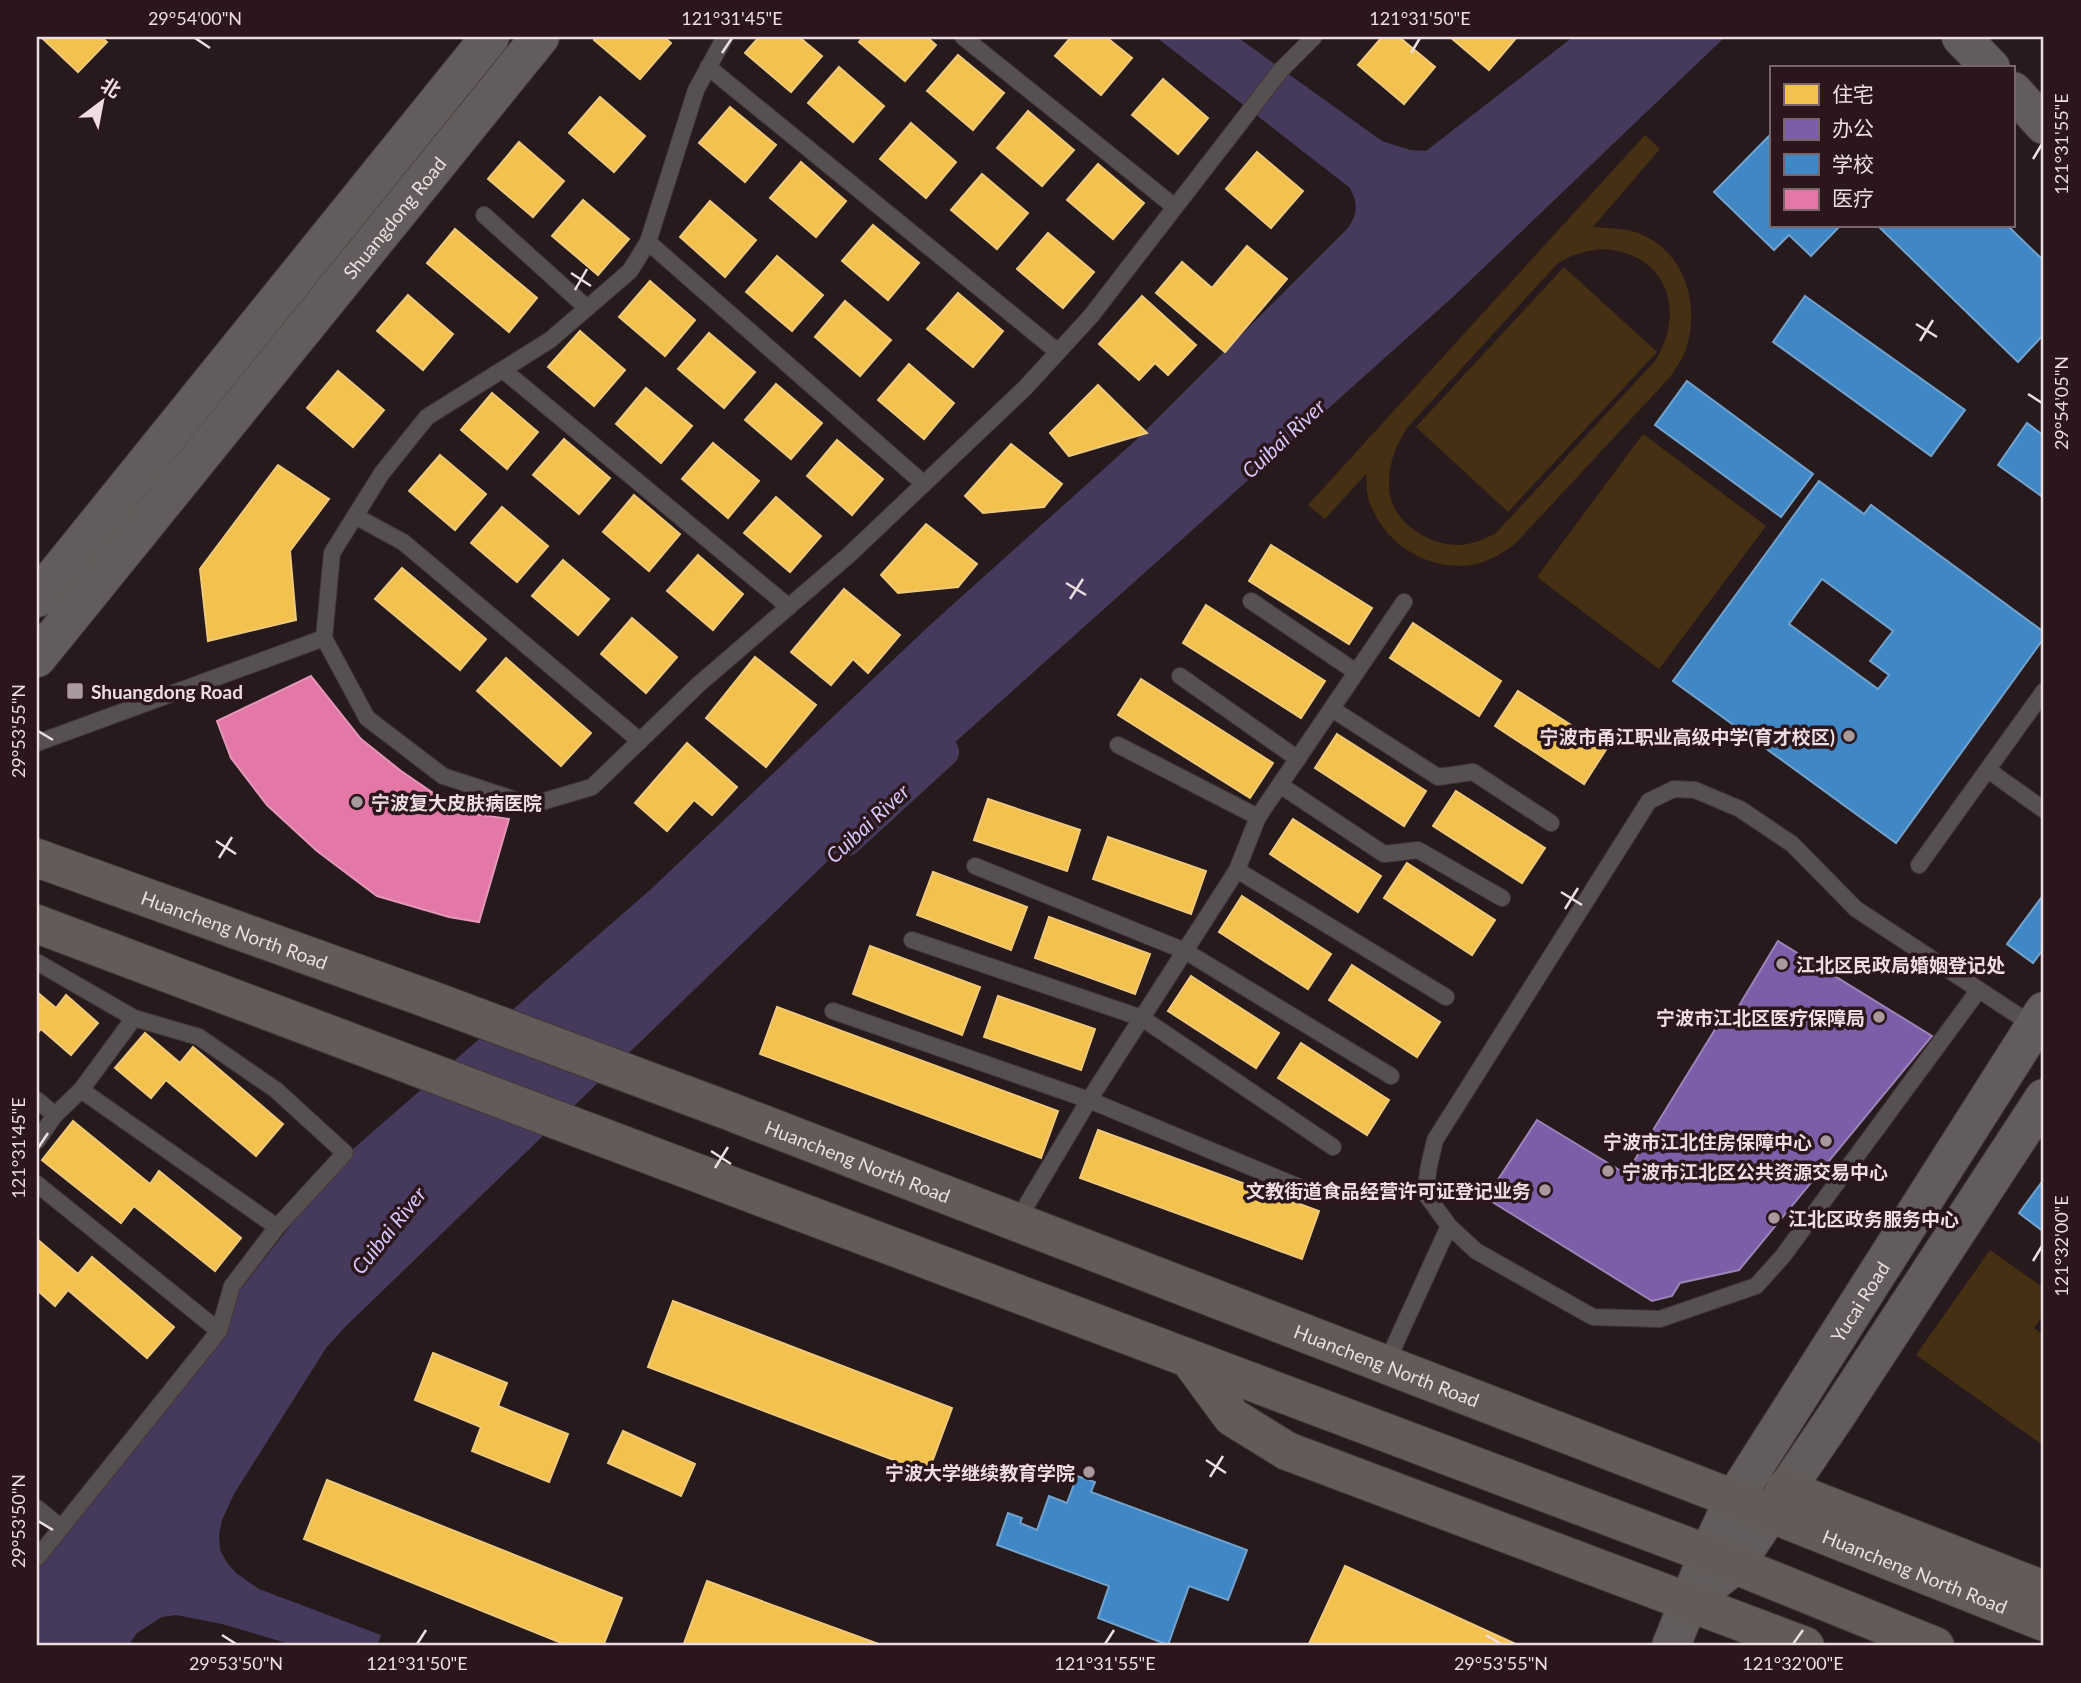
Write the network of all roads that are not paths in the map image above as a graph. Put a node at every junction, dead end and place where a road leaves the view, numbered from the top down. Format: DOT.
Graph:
graph roads {
  1 [pos="490,37"];
  2 [pos="540,37"];
  3 [pos="724,37"];
  4 [pos="963,37"];
  5 [pos="1314,37"];
  6 [pos="1961,37"];
  7 [pos="1989,66"];
  8 [pos="708,67"];
  9 [pos="2014,93"];
  10 [pos="2044,125"];
  11 [pos="1175,207"];
  12 [pos="484,215"];
  13 [pos="648,242"];
  14 [pos="587,308"];
  15 [pos="1058,352"];
  16 [pos="503,369"];
  17 [pos="924,484"];
  18 [pos="355,516"];
  19 [pos="37,598"];
  20 [pos="1251,601"];
  21 [pos="1404,602"];
  22 [pos="789,607"];
  23 [pos="324,638"];
  24 [pos="37,658"];
  25 [pos="1356,673"];
  26 [pos="1180,676"];
  27 [pos="2044,691"];
  28 [pos="1332,709"];
  29 [pos="640,741"];
  30 [pos="37,743"];
  31 [pos="1118,745"];
  32 [pos="1298,759"];
  33 [pos="1988,770"];
  34 [pos="1280,785"];
  35 [pos="2044,810"];
  36 [pos="1258,817"];
  37 [pos="1551,823"];
  38 [pos="37,858"];
  39 [pos="1919,865"];
  40 [pos="975,866"];
  41 [pos="1237,870"];
  42 [pos="1502,898"];
  43 [pos="37,924"];
  44 [pos="912,940"];
  45 [pos="1185,951"];
  46 [pos="37,962"];
  47 [pos="1978,990"];
  48 [pos="1446,997"];
  49 [pos="833,1012"];
  50 [pos="134,1018"];
  51 [pos="1142,1018"];
  52 [pos="2039,1018"];
  53 [pos="1391,1076"];
  54 [pos="82,1090"];
  55 [pos="2044,1098"];
  56 [pos="37,1100"];
  57 [pos="1089,1100"];
  58 [pos="55,1115"];
  59 [pos="37,1141"];
  60 [pos="1332,1147"];
  61 [pos="37,1184"];
  62 [pos="1311,1192"];
  63 [pos="1017,1221"];
  64 [pos="1449,1226"];
  65 [pos="277,1227"];
  66 [pos="219,1331"];
  67 [pos="1189,1360"];
  68 [pos="1386,1364"];
  69 [pos="1763,1500"];
  70 [pos="37,1508"];
  71 [pos="60,1527"];
  72 [pos="37,1558"];
  73 [pos="1721,1560"];
  74 [pos="2044,1590"];
  75 [pos="1689,1601"];
  76 [pos="2044,1622"];
  77 [pos="1671,1646"];
  78 [pos="1805,1646"];
  79 [pos="1935,1646"];
  1 -- 19 [label="main road, Shuangdong Road"];
  2 -- 24 [label="main road, Shuangdong Road"];
  3 -- 8 [label="lane"];
  4 -- 11 [label="lane"];
  5 -- 11 [label="lane"];
  6 -- 7 [label="main road"];
  8 -- 13 [label="lane"];
  8 -- 15 [label="lane"];
  9 -- 10 [label="main road"];
  11 -- 15 [label="lane"];
  12 -- 14 [label="lane"];
  13 -- 14 [label="lane"];
  13 -- 17 [label="lane"];
  14 -- 16 [label="lane"];
  15 -- 17 [label="lane"];
  16 -- 18 [label="lane"];
  16 -- 22 [label="lane"];
  17 -- 22 [label="lane"];
  18 -- 23 [label="lane"];
  18 -- 29 [label="lane"];
  20 -- 25 [label="lane"];
  21 -- 25 [label="lane"];
  22 -- 29 [label="lane"];
  23 -- 29 [label="lane"];
  23 -- 30 [label="lane"];
  25 -- 28 [label="lane"];
  26 -- 32 [label="lane"];
  27 -- 33 [label="lane"];
  28 -- 32 [label="lane"];
  28 -- 37 [label="lane"];
  31 -- 36 [label="lane"];
  32 -- 34 [label="lane"];
  33 -- 35 [label="lane"];
  33 -- 39 [label="lane"];
  34 -- 36 [label="lane"];
  34 -- 42 [label="lane"];
  36 -- 41 [label="lane"];
  38 -- 63 [label="main road, Huancheng North Road"];
  40 -- 45 [label="lane"];
  41 -- 45 [label="lane"];
  41 -- 48 [label="lane"];
  43 -- 67 [label="main road"];
  44 -- 51 [label="lane"];
  45 -- 51 [label="lane"];
  45 -- 53 [label="lane"];
  46 -- 50 [label="lane"];
  47 -- 52 [label="lane"];
  47 -- 64 [label="lane"];
  47 -- 64 [label="lane"];
  49 -- 57 [label="lane"];
  50 -- 54 [label="lane"];
  50 -- 65 [label="lane"];
  51 -- 57 [label="lane"];
  51 -- 60 [label="lane"];
  52 -- 69 [label="main road, Yucai Road"];
  54 -- 58 [label="lane"];
  54 -- 65 [label="lane"];
  55 -- 69 [label="main road, Yucai Road"];
  56 -- 58 [label="lane"];
  57 -- 62 [label="lane"];
  57 -- 63 [label="lane"];
  58 -- 59 [label="lane"];
  61 -- 66 [label="lane"];
  63 -- 68 [label="main road, Huancheng North Road"];
  64 -- 68 [label="lane"];
  65 -- 66 [label="lane"];
  66 -- 71 [label="lane"];
  67 -- 73 [label="main road"];
  67 -- 75 [label="main road"];
  68 -- 69 [label="main road, Huancheng North Road"];
  69 -- 73 [label="main road, Yucai Road"];
  69 -- 74 [label="main road"];
  69 -- 76 [label="main road, Huancheng North Road"];
  70 -- 71 [label="lane"];
  71 -- 72 [label="lane"];
  73 -- 75 [label="main road, Yucai Road"];
  73 -- 79 [label="main road"];
  75 -- 77 [label="main road, Yucai Road"];
  75 -- 78 [label="main road"];
}
